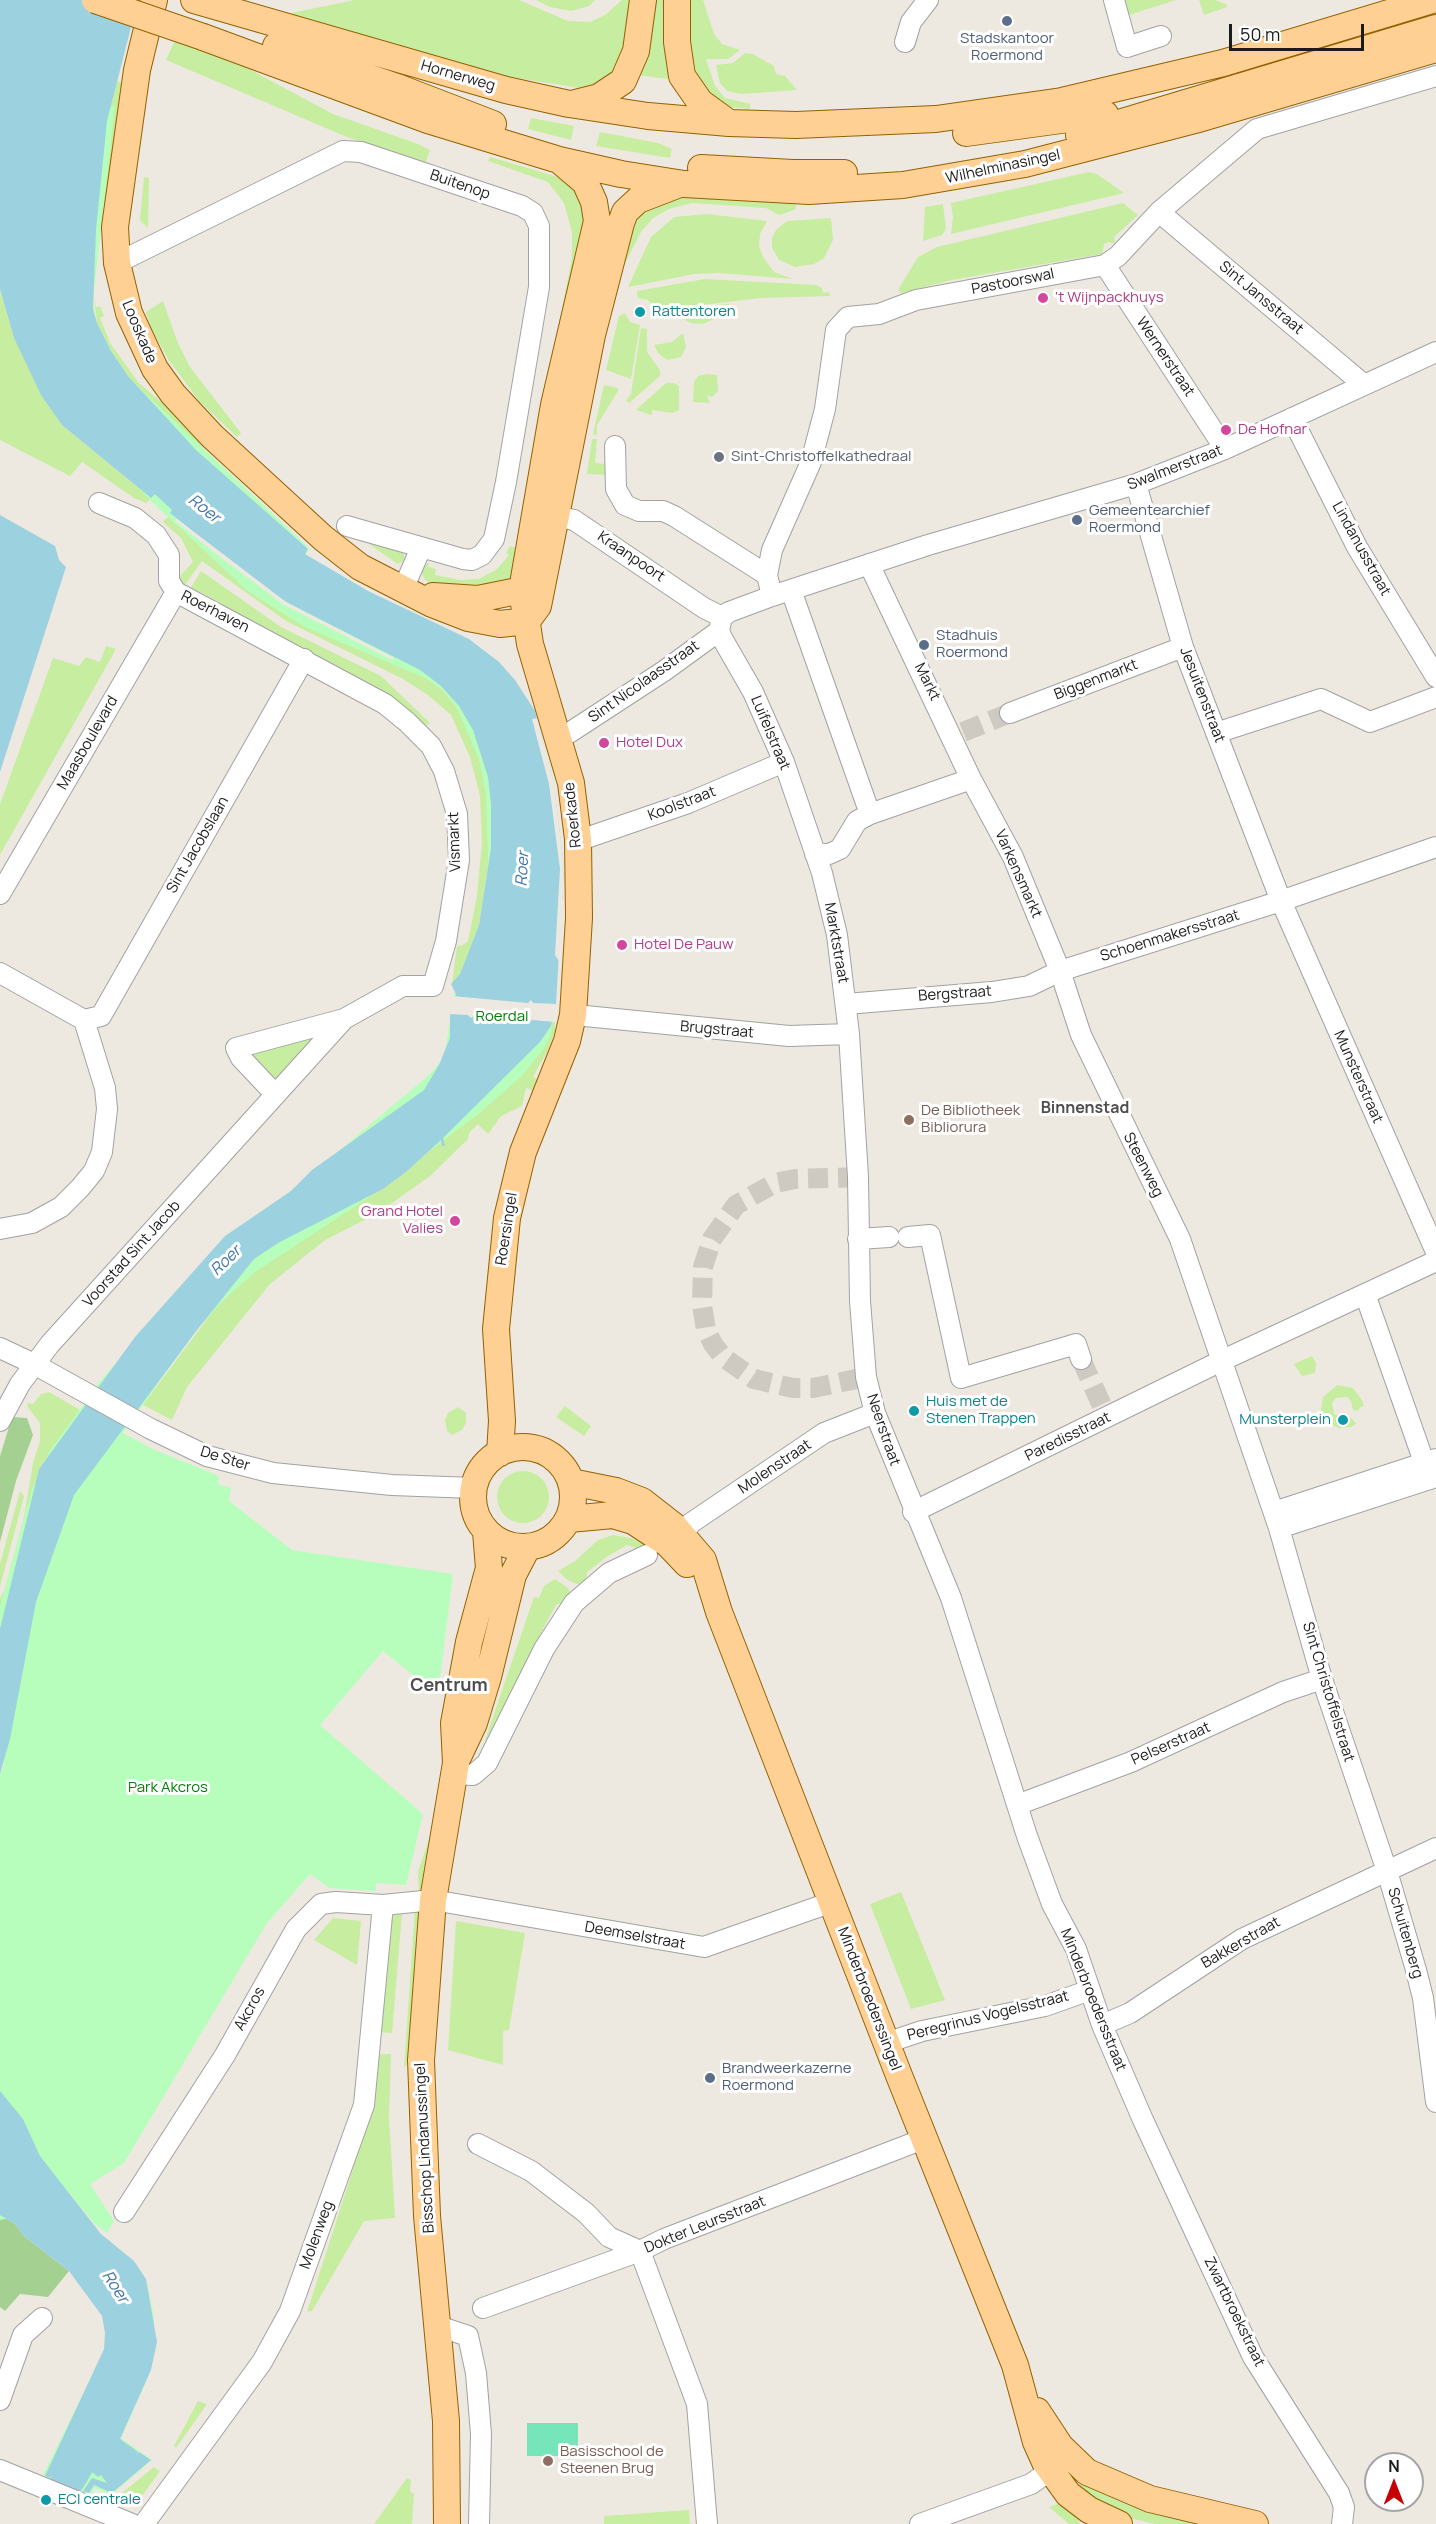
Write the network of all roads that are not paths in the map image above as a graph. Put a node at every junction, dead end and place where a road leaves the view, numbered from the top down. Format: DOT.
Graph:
graph roads {
  1 [pos="95,0"];
  2 [pos="141,0"];
  3 [pos="154,0"];
  4 [pos="643,0"];
  5 [pos="677,0"];
  6 [pos="928,0"];
  7 [pos="1114,0"];
  8 [pos="1432,0"];
  9 [pos="204,17"];
  10 [pos="1436,28"];
  11 [pos="1161,36"];
  12 [pos="905,42"];
  13 [pos="1436,49"];
  14 [pos="1436,76"];
  15 [pos="397,87"];
  16 [pos="569,104"];
  17 [pos="1163,107"];
  18 [pos="729,123"];
  19 [pos="644,132"];
  20 [pos="635,159"];
  21 [pos="559,160"];
  22 [pos="684,184"];
  23 [pos="1159,212"];
  24 [pos="117,263"];
  25 [pos="1105,264"];
  26 [pos="1436,352"];
  27 [pos="1363,384"];
  28 [pos="1292,418"];
  29 [pos="615,446"];
  30 [pos="1225,449"];
  31 [pos="1136,483"];
  32 [pos="99,503"];
  33 [pos="544,513"];
  34 [pos="347,526"];
  35 [pos="421,548"];
  36 [pos="869,564"];
  37 [pos="767,575"];
  38 [pos="404,590"];
  39 [pos="522,590"];
  40 [pos="791,590"];
  41 [pos="176,592"];
  42 [pos="772,596"];
  43 [pos="527,621"];
  44 [pos="721,624"];
  45 [pos="1183,646"];
  46 [pos="304,659"];
  47 [pos="1436,677"];
  48 [pos="1436,697"];
  49 [pos="1010,713"];
  50 [pos="568,733"];
  51 [pos="1216,733"];
  52 [pos="784,762"];
  53 [pos="971,779"];
  54 [pos="870,813"];
  55 [pos="578,839"];
  56 [pos="1436,847"];
  57 [pos="815,854"];
  58 [pos="0,894"];
  59 [pos="1281,902"];
  60 [pos="1060,971"];
  61 [pos="0,973"];
  62 [pos="433,986"];
  63 [pos="846,1004"];
  64 [pos="579,1015"];
  65 [pos="344,1019"];
  66 [pos="84,1020"];
  67 [pos="849,1034"];
  68 [pos="275,1094"];
  69 [pos="0,1229"];
  70 [pos="858,1239"];
  71 [pos="1436,1251"];
  72 [pos="1436,1261"];
  73 [pos="1365,1294"];
  74 [pos="0,1348"];
  75 [pos="1081,1359"];
  76 [pos="1221,1361"];
  77 [pos="34,1364"];
  78 [pos="875,1413"];
  79 [pos="0,1421"];
  80 [pos="500,1453"];
  81 [pos="1436,1459"];
  82 [pos="1433,1478"];
  83 [pos="571,1482"];
  84 [pos="474,1488"];
  85 [pos="914,1512"];
  86 [pos="569,1519"];
  87 [pos="1276,1520"];
  88 [pos="486,1532"];
  89 [pos="683,1534"];
  90 [pos="527,1548"];
  91 [pos="647,1555"];
  92 [pos="719,1612"];
  93 [pos="1322,1679"];
  94 [pos="455,1768"];
  95 [pos="1017,1805"];
  96 [pos="1436,1848"];
  97 [pos="1387,1871"];
  98 [pos="441,1901"];
  99 [pos="832,1902"];
  100 [pos="383,1905"];
  101 [pos="1090,1990"];
  102 [pos="1102,2025"];
  103 [pos="886,2043"];
  104 [pos="1436,2102"];
  105 [pos="926,2138"];
  106 [pos="478,2144"];
  107 [pos="1162,2159"];
  108 [pos="124,2212"];
  109 [pos="640,2251"];
  110 [pos="483,2308"];
  111 [pos="42,2318"];
  112 [pos="438,2326"];
  113 [pos="0,2400"];
  114 [pos="1060,2464"];
  115 [pos="0,2470"];
  116 [pos="949,2519"];
  117 [pos="132,2524"];
  118 [pos="144,2524"];
  119 [pos="447,2524"];
  120 [pos="478,2524"];
  121 [pos="707,2524"];
  122 [pos="920,2524"];
  123 [pos="1119,2524"];
  124 [pos="1255,2524"];
  125 [pos="1342,2524"];
  1 -- 9 [label="main road, Hornerweg, bridge"];
  2 -- 9 [label="main road, Hornerweg"];
  3 -- 24 [label="main road, Looskade"];
  4 -- 16 [label="main road"];
  5 -- 18 [label="main road"];
  6 -- 12 [label="street"];
  7 -- 11 [label="street"];
  8 -- 18 [label="main road"];
  9 -- 15 [label="main road, Hornerweg"];
  9 -- 16 [label="main road, Hornerweg"];
  9 -- 21 [label="main road, Hornerweg"];
  10 -- 17 [label="main road, Wilhelminasingel"];
  13 -- 22 [label="main road, Wilhelminasingel"];
  14 -- 23 [label="street"];
  15 -- 19 [label="main road, Hornerweg"];
  15 -- 20 [label="main road, Hornerweg"];
  16 -- 18 [label="main road, Hornerweg"];
  17 -- 19 [label="main road, Wilhelminasingel"];
  17 -- 20 [label="main road, Wilhelminasingel"];
  21 -- 22 [label="main road, Wilhelminasingel"];
  21 -- 33 [label="main road"];
  22 -- 33 [label="main road"];
  23 -- 25 [label="street, Pastoorswal"];
  23 -- 27 [label="street, Sint Jansstraat"];
  24 -- 35 [label="street, Buitenop"];
  24 -- 38 [label="main road, Looskade"];
  25 -- 30 [label="street, Wernerstraat"];
  25 -- 37 [label="street, Pastoorswal"];
  26 -- 27 [label="street, Swalmerstraat"];
  27 -- 28 [label="street, Swalmerstraat"];
  28 -- 30 [label="street, Swalmerstraat"];
  28 -- 47 [label="street, Lindanusstraat"];
  29 -- 37 [label="street"];
  30 -- 31 [label="street, Swalmerstraat"];
  31 -- 36 [label="street, Swalmerstraat"];
  31 -- 45 [label="street, Jesuitenstraat"];
  32 -- 41 [label="street, Roerhaven"];
  33 -- 39 [label="main road, Roerkade"];
  33 -- 43 [label="main road"];
  33 -- 44 [label="street, Kraanpoort"];
  34 -- 35 [label="street, Buitenop"];
  35 -- 38 [label="street"];
  36 -- 40 [label="street"];
  36 -- 53 [label="street, Markt"];
  37 -- 42 [label="street"];
  38 -- 39 [label="main road, Looskade"];
  38 -- 43 [label="main road, Looskade"];
  39 -- 43 [label="main road, Roerkade"];
  40 -- 42 [label="street"];
  40 -- 54 [label="street"];
  41 -- 46 [label="street, Roerhaven"];
  41 -- 58 [label="street, Maasboulevard"];
  42 -- 44 [label="street"];
  43 -- 55 [label="main road, Roerkade"];
  44 -- 50 [label="street, Sint Nicolaasstraat"];
  44 -- 52 [label="street, Luifelstraat"];
  45 -- 49 [label="street, Biggenmarkt"];
  45 -- 51 [label="street, Jesuitenstraat"];
  46 -- 62 [label="street, Vismarkt"];
  46 -- 66 [label="street, Sint Jacobslaan"];
  48 -- 51 [label="street"];
  51 -- 59 [label="street, Jesuitenstraat"];
  52 -- 55 [label="street, Koolstraat"];
  52 -- 57 [label="street, Luifelstraat"];
  53 -- 54 [label="street"];
  53 -- 60 [label="street, Varkensmarkt"];
  54 -- 57 [label="street"];
  55 -- 64 [label="main road, Roerkade"];
  56 -- 59 [label="street, Schoenmakersstraat"];
  57 -- 63 [label="street, Marktstraat"];
  59 -- 60 [label="street, Schoenmakersstraat"];
  59 -- 71 [label="street, Munsterstraat"];
  60 -- 63 [label="street, Bergstraat"];
  60 -- 76 [label="street, Steenweg"];
  61 -- 66 [label="street"];
  62 -- 65 [label="street, Voorstad Sint Jacob"];
  63 -- 67 [label="street, Marktstraat"];
  64 -- 67 [label="street, Brugstraat"];
  64 -- 80 [label="main road, Roersingel"];
  65 -- 68 [label="street, Voorstad Sint Jacob"];
  65 -- 68 [label="street, Voorstad Sint Jacob"];
  66 -- 69 [label="street"];
  67 -- 70 [label="street, Neerstraat"];
  68 -- 77 [label="street, Voorstad Sint Jacob"];
  70 -- 75 [label="street"];
  70 -- 78 [label="street, Neerstraat"];
  72 -- 73 [label="street"];
  73 -- 76 [label="street"];
  73 -- 82 [label="street"];
  74 -- 77 [label="street, De Ster"];
  76 -- 85 [label="street, Paredisstraat"];
  76 -- 87 [label="street"];
  77 -- 79 [label="street, Voorstad Sint Jacob"];
  77 -- 84 [label="street, De Ster"];
  78 -- 85 [label="street, Neerstraat"];
  78 -- 89 [label="street, Molenstraat"];
  80 -- 83 [label="main road"];
  80 -- 84 [label="main road"];
  81 -- 87 [label="street"];
  82 -- 87 [label="street"];
  83 -- 86 [label="main road"];
  83 -- 89 [label="main road, Minderbroederssingel"];
  84 -- 88 [label="main road"];
  85 -- 95 [label="street, Neerstraat"];
  86 -- 90 [label="main road"];
  86 -- 92 [label="main road, Minderbroederssingel"];
  87 -- 93 [label="street, Sint Christoffelstraat"];
  88 -- 90 [label="main road"];
  88 -- 94 [label="main road, Bisschop Lindanussingel"];
  89 -- 92 [label="main road, Minderbroederssingel"];
  90 -- 94 [label="main road, Bisschop Lindanussingel"];
  91 -- 94 [label="street"];
  92 -- 99 [label="main road, Minderbroederssingel"];
  93 -- 95 [label="street, Pelserstraat"];
  93 -- 97 [label="street, Sint Christoffelstraat"];
  94 -- 98 [label="main road, Bisschop Lindanussingel"];
  95 -- 101 [label="street, Minderbroedersstraat"];
  96 -- 97 [label="street, Bakkerstraat"];
  97 -- 102 [label="street, Bakkerstraat"];
  97 -- 104 [label="street, Schuitenberg"];
  98 -- 99 [label="street, Deemselstraat"];
  98 -- 100 [label="street, Akcros"];
  98 -- 112 [label="main road, Bisschop Lindanussingel"];
  99 -- 103 [label="main road, Minderbroederssingel"];
  100 -- 108 [label="street, Akcros"];
  100 -- 118 [label="street, Molenweg"];
  101 -- 102 [label="street, Minderbroedersstraat"];
  101 -- 103 [label="street, Peregrinus Vogelsstraat"];
  102 -- 107 [label="street, Minderbroedersstraat"];
  103 -- 105 [label="main road, Minderbroederssingel"];
  105 -- 109 [label="street, Dokter Leursstraat"];
  105 -- 114 [label="main road, Minderbroederssingel"];
  106 -- 109 [label="street"];
  107 -- 125 [label="street, Zwartbroekstraat"];
  109 -- 110 [label="street, Dokter Leursstraat"];
  109 -- 121 [label="street"];
  111 -- 113 [label="street"];
  112 -- 119 [label="main road, Bisschop Lindanussingel"];
  112 -- 120 [label="street"];
  114 -- 116 [label="street"];
  114 -- 123 [label="main road, Minderbroederssingel"];
  114 -- 124 [label="main road, Minderbroederssingel"];
  115 -- 117 [label="street"];
  116 -- 122 [label="street"];
}
